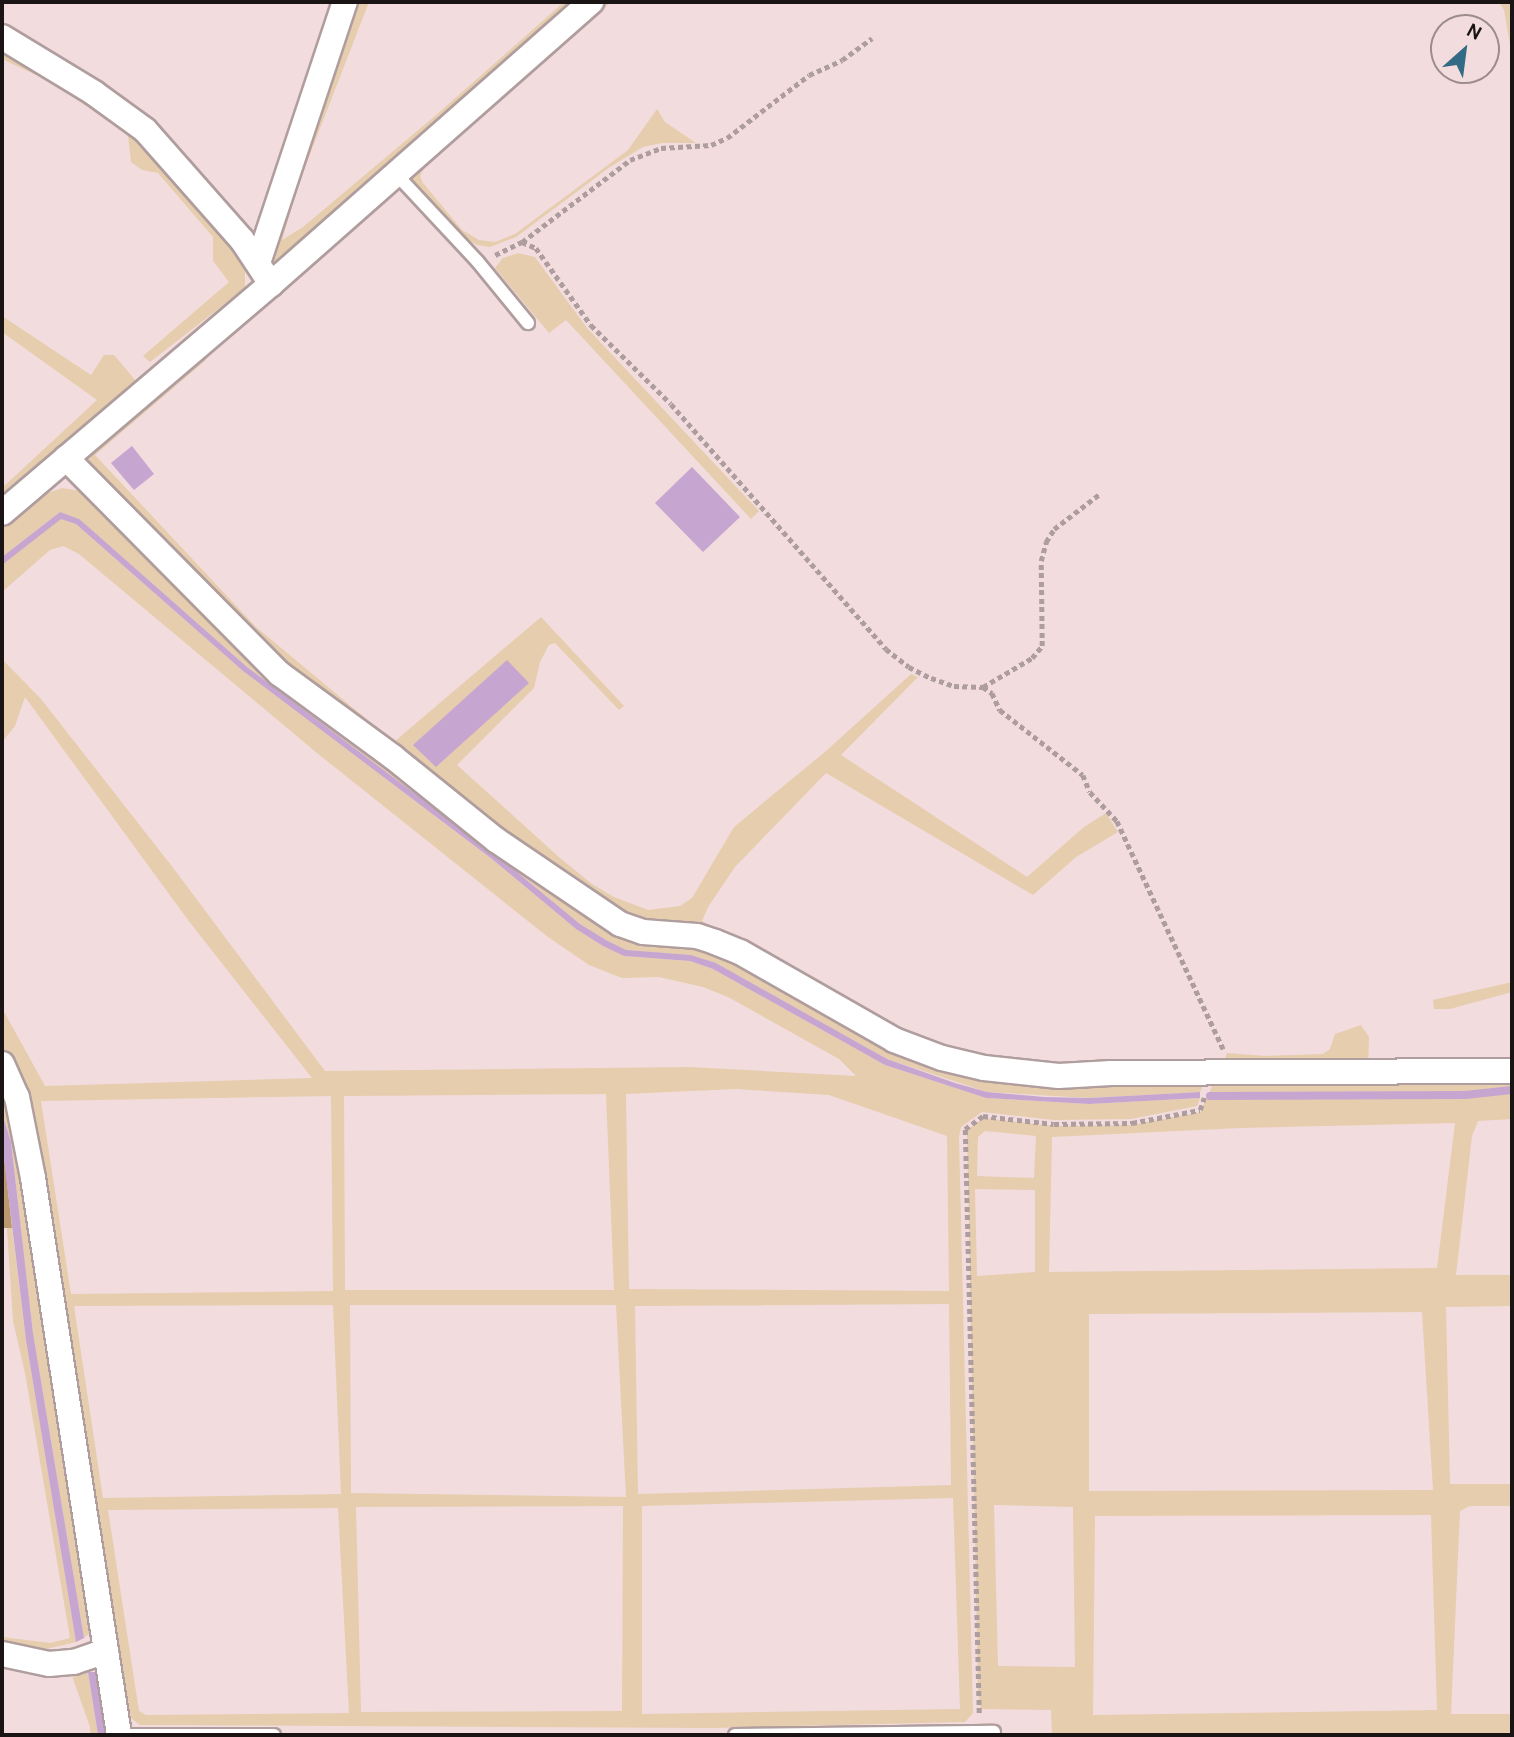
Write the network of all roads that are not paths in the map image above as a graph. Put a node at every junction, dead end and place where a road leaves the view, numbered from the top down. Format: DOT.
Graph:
graph roads {
  1 [pos="345,2"];
  2 [pos="591,2"];
  3 [pos="2,37"];
  4 [pos="396,174"];
  5 [pos="257,263"];
  6 [pos="271,284"];
  7 [pos="528,323"];
  8 [pos="66,458"];
  9 [pos="2,513"];
  10 [pos="2,1065"];
  11 [pos="1512,1071"];
  12 [pos="106,1651"];
  13 [pos="2,1654"];
  14 [pos="988,1731"];
  15 [pos="119,1735"];
  16 [pos="274,1735"];
  17 [pos="735,1735"];
  1 -- 5 [label="street"];
  2 -- 4 [label="street"];
  3 -- 5 [label="street"];
  4 -- 6 [label="street"];
  4 -- 7 [label="lane"];
  5 -- 6 [label="street"];
  6 -- 8 [label="street"];
  8 -- 9 [label="street"];
  8 -- 11 [label="street"];
  10 -- 12 [label="street"];
  12 -- 13 [label="street"];
  12 -- 15 [label="street"];
  14 -- 17 [label="lane"];
  15 -- 16 [label="lane"];
}
